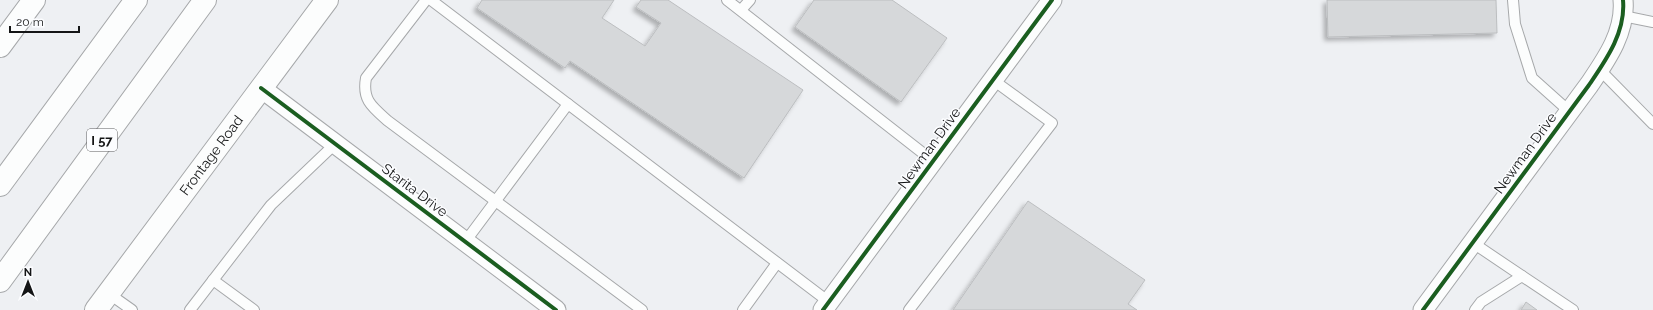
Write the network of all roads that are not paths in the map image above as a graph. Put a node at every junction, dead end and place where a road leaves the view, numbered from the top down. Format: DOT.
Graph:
graph roads {
  1 [pos="34,0"];
  2 [pos="125,0"];
  3 [pos="136,0"];
  4 [pos="205,0"];
  5 [pos="327,0"];
  6 [pos="426,0"];
  7 [pos="431,0"];
  8 [pos="727,0"];
  9 [pos="750,0"];
  10 [pos="1052,0"];
  11 [pos="1512,0"];
  12 [pos="1623,8"];
  13 [pos="741,10"];
  14 [pos="1653,22"];
  15 [pos="0,46"];
  16 [pos="1599,69"];
  17 [pos="76,80"];
  18 [pos="993,80"];
  19 [pos="260,88"];
  20 [pos="568,104"];
  21 [pos="1570,112"];
  22 [pos="1653,124"];
  23 [pos="335,144"];
  24 [pos="933,161"];
  25 [pos="0,184"];
  26 [pos="496,201"];
  27 [pos="465,242"];
  28 [pos="1473,243"];
  29 [pos="777,263"];
  30 [pos="1522,276"];
  31 [pos="213,280"];
  32 [pos="0,281"];
  33 [pos="108,293"];
  34 [pos="826,306"];
  35 [pos="96,310"];
  36 [pos="132,310"];
  37 [pos="190,310"];
  38 [pos="254,310"];
  39 [pos="556,310"];
  40 [pos="642,310"];
  41 [pos="743,310"];
  42 [pos="908,310"];
  43 [pos="1423,310"];
  44 [pos="1475,310"];
  45 [pos="1573,310"];
  1 -- 15 [label="main road"];
  2 -- 17 [label="main road"];
  3 -- 17 [label="main road"];
  4 -- 32 [label="main road, I 57"];
  5 -- 19 [label="main road, Frontage Road"];
  6 -- 26 [label="lane"];
  7 -- 20 [label="lane"];
  8 -- 13 [label="lane"];
  9 -- 13 [label="lane"];
  10 -- 18 [label="street, Newman Drive"];
  11 -- 21 [label="lane"];
  12 -- 14 [label="lane"];
  12 -- 16 [label="street, Newman Drive"];
  13 -- 24 [label="lane"];
  16 -- 21 [label="street, Newman Drive"];
  16 -- 22 [label="lane"];
  17 -- 25 [label="main road"];
  18 -- 24 [label="street, Newman Drive"];
  18 -- 42 [label="lane"];
  19 -- 23 [label="street, Starita Drive"];
  19 -- 33 [label="main road, Frontage Road"];
  20 -- 26 [label="lane"];
  20 -- 29 [label="lane"];
  21 -- 28 [label="street, Newman Drive"];
  23 -- 27 [label="street, Starita Drive"];
  23 -- 31 [label="lane"];
  24 -- 34 [label="street, Newman Drive"];
  26 -- 27 [label="lane"];
  26 -- 40 [label="lane"];
  27 -- 39 [label="street, Starita Drive"];
  28 -- 30 [label="lane"];
  28 -- 43 [label="street, Newman Drive"];
  29 -- 34 [label="lane"];
  29 -- 41 [label="lane"];
  30 -- 44 [label="lane"];
  30 -- 45 [label="lane"];
  31 -- 37 [label="lane"];
  31 -- 38 [label="lane"];
  33 -- 35 [label="main road, Frontage Road"];
  33 -- 36 [label="lane"];
}
